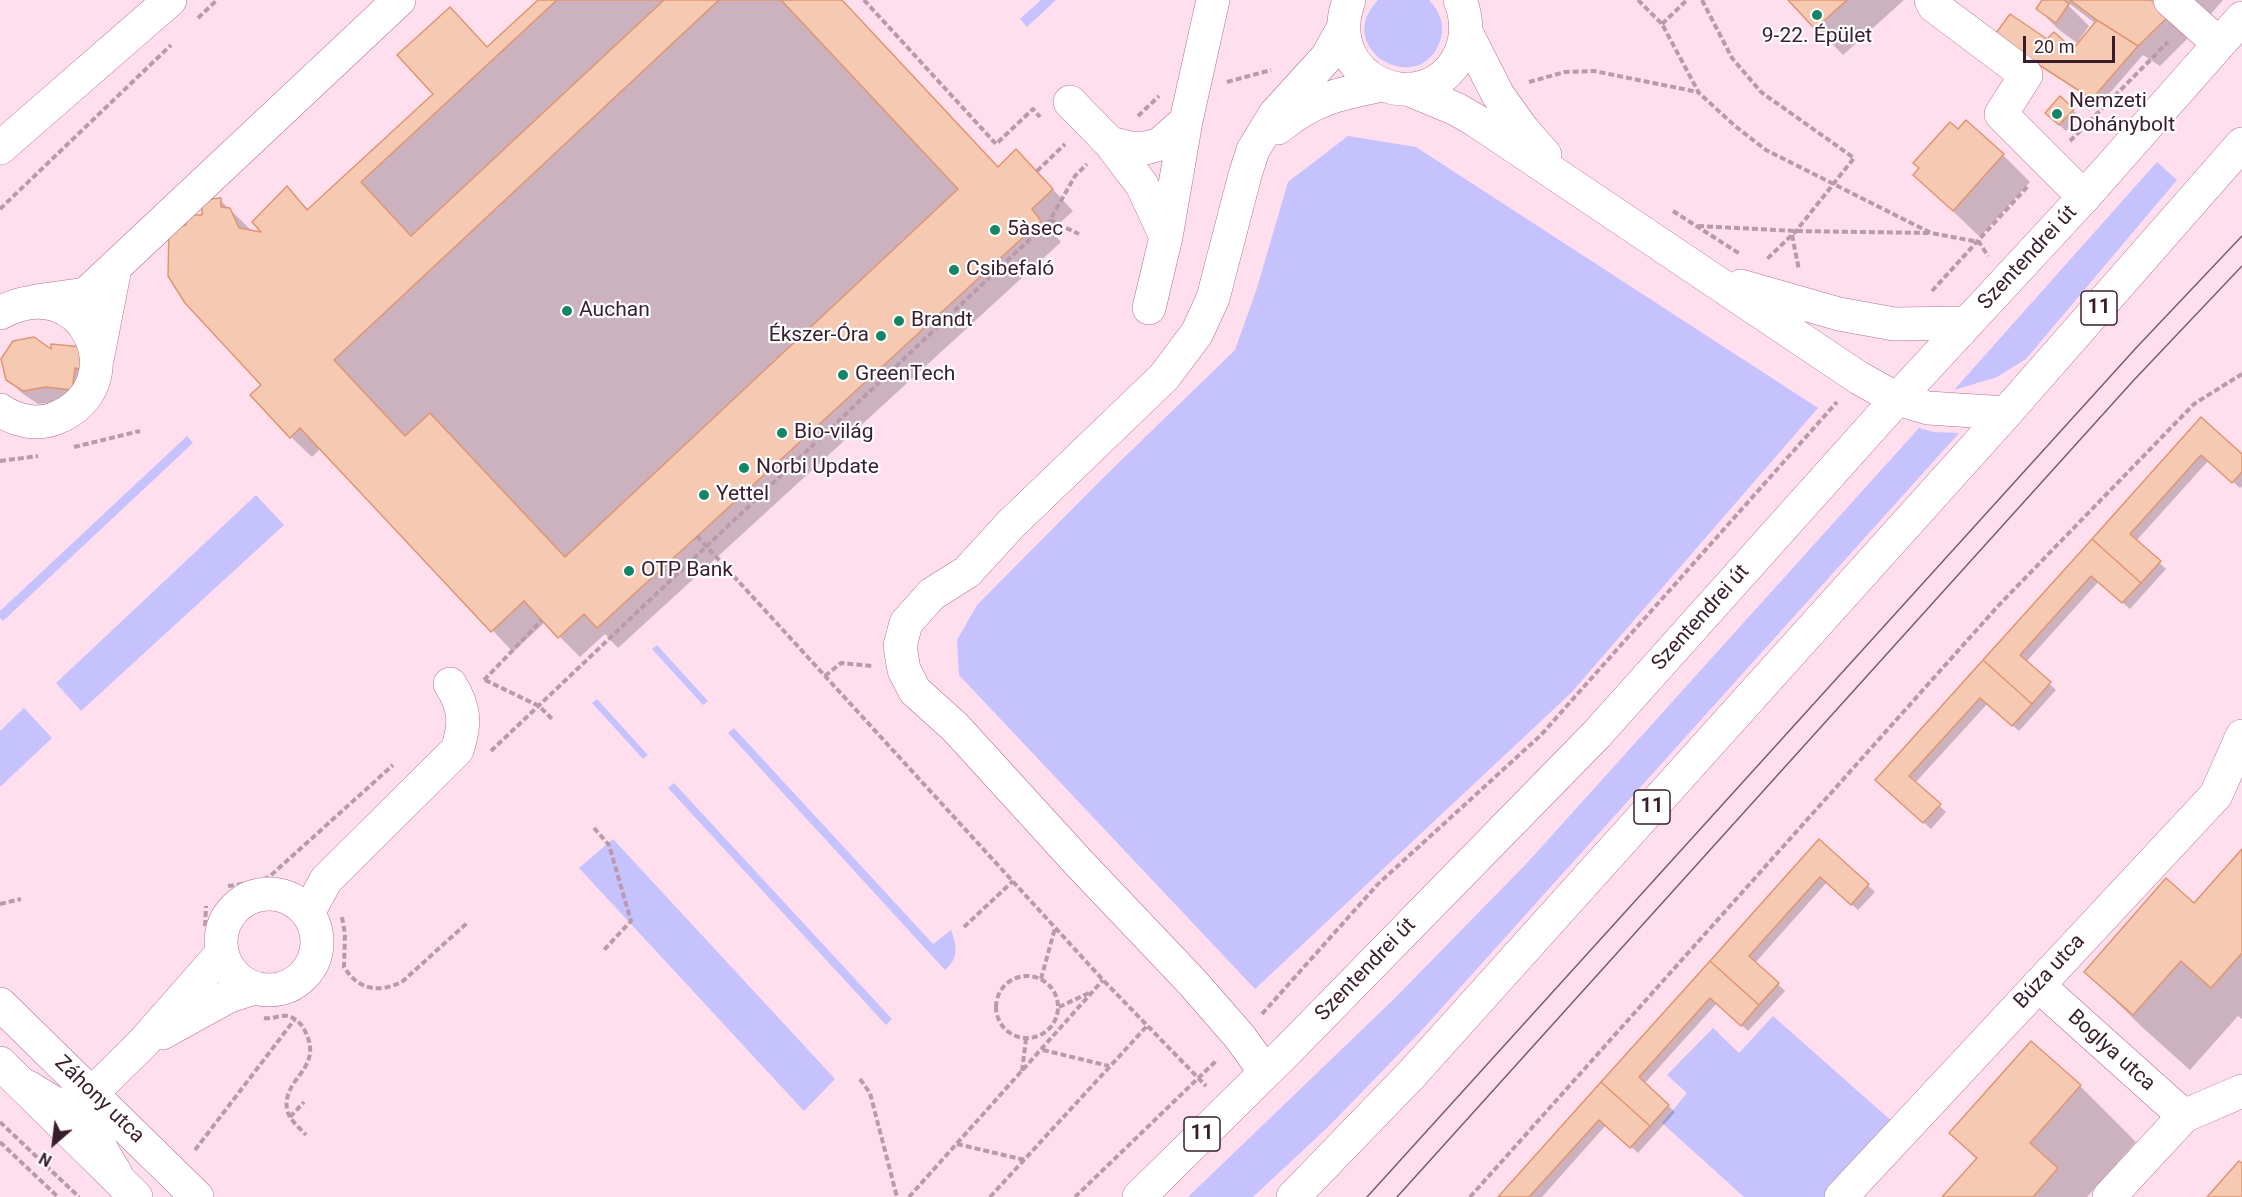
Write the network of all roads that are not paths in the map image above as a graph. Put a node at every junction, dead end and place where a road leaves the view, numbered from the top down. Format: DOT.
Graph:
graph roads {
  1 [pos="170,0"];
  2 [pos="399,0"];
  3 [pos="1213,0"];
  4 [pos="1931,0"];
  5 [pos="1462,8"];
  6 [pos="2180,9"];
  7 [pos="1343,11"];
  8 [pos="2242,18"];
  9 [pos="2218,43"];
  10 [pos="1395,87"];
  11 [pos="1071,102"];
  12 [pos="1186,121"];
  13 [pos="1110,143"];
  14 [pos="2242,144"];
  15 [pos="0,148"];
  16 [pos="1245,175"];
  17 [pos="1568,181"];
  18 [pos="2084,197"];
  19 [pos="1166,237"];
  20 [pos="114,268"];
  21 [pos="1705,275"];
  22 [pos="36,301"];
  23 [pos="1149,308"];
  24 [pos="0,313"];
  25 [pos="1967,323"];
  26 [pos="97,362"];
  27 [pos="1897,399"];
  28 [pos="0,410"];
  29 [pos="2006,413"];
  30 [pos="455,694"];
  31 [pos="2242,736"];
  32 [pos="323,911"];
  33 [pos="213,940"];
  34 [pos="2038,985"];
  35 [pos="256,1003"];
  36 [pos="0,1004"];
  37 [pos="142,1044"];
  38 [pos="9,1072"];
  39 [pos="1265,1072"];
  40 [pos="2242,1091"];
  41 [pos="93,1094"];
  42 [pos="2184,1116"];
  43 [pos="129,1190"];
  44 [pos="197,1197"];
  45 [pos="1139,1197"];
  46 [pos="1293,1197"];
  47 [pos="1841,1197"];
  48 [pos="2109,1197"];
  1 -- 15 [label="main road"];
  2 -- 20 [label="main road"];
  3 -- 12 [label="main road"];
  4 -- 18 [label="main road"];
  5 -- 10 [label="main road"];
  5 -- 17 [label="main road"];
  6 -- 9 [label="main road"];
  7 -- 10 [label="main road"];
  7 -- 16 [label="main road"];
  8 -- 9 [label="main road, Szentendrei út / 11"];
  9 -- 18 [label="main road, Szentendrei út / 11"];
  10 -- 16 [label="main road"];
  10 -- 17 [label="main road"];
  11 -- 13 [label="main road"];
  12 -- 13 [label="main road"];
  12 -- 19 [label="main road"];
  13 -- 19 [label="main road"];
  14 -- 29 [label="main road, 11"];
  16 -- 39 [label="main road"];
  17 -- 21 [label="main road"];
  18 -- 25 [label="main road, Szentendrei út / 11"];
  19 -- 23 [label="main road"];
  20 -- 22 [label="main road"];
  20 -- 26 [label="main road"];
  21 -- 25 [label="main road"];
  21 -- 27 [label="main road"];
  22 -- 24 [label="main road"];
  22 -- 26 [label="main road"];
  25 -- 27 [label="main road, Szentendrei út / 11"];
  26 -- 28 [label="main road"];
  27 -- 29 [label="main road"];
  27 -- 39 [label="main road, Szentendrei út / 11"];
  29 -- 46 [label="main road, 11"];
  30 -- 32 [label="main road"];
  31 -- 34 [label="main road, Búza utca"];
  32 -- 33 [label="main road"];
  32 -- 35 [label="main road"];
  33 -- 35 [label="main road"];
  33 -- 37 [label="main road"];
  34 -- 42 [label="main road, Boglya utca"];
  34 -- 47 [label="main road, Búza utca"];
  35 -- 37 [label="main road"];
  36 -- 41 [label="main road, Záhony utca"];
  37 -- 41 [label="main road"];
  38 -- 41 [label="main road"];
  38 -- 43 [label="main road, Záhony utca"];
  39 -- 45 [label="main road, Szentendrei út / 11"];
  40 -- 42 [label="main road"];
  41 -- 43 [label="main road"];
  41 -- 44 [label="main road, Záhony utca"];
  42 -- 48 [label="main road"];
}
